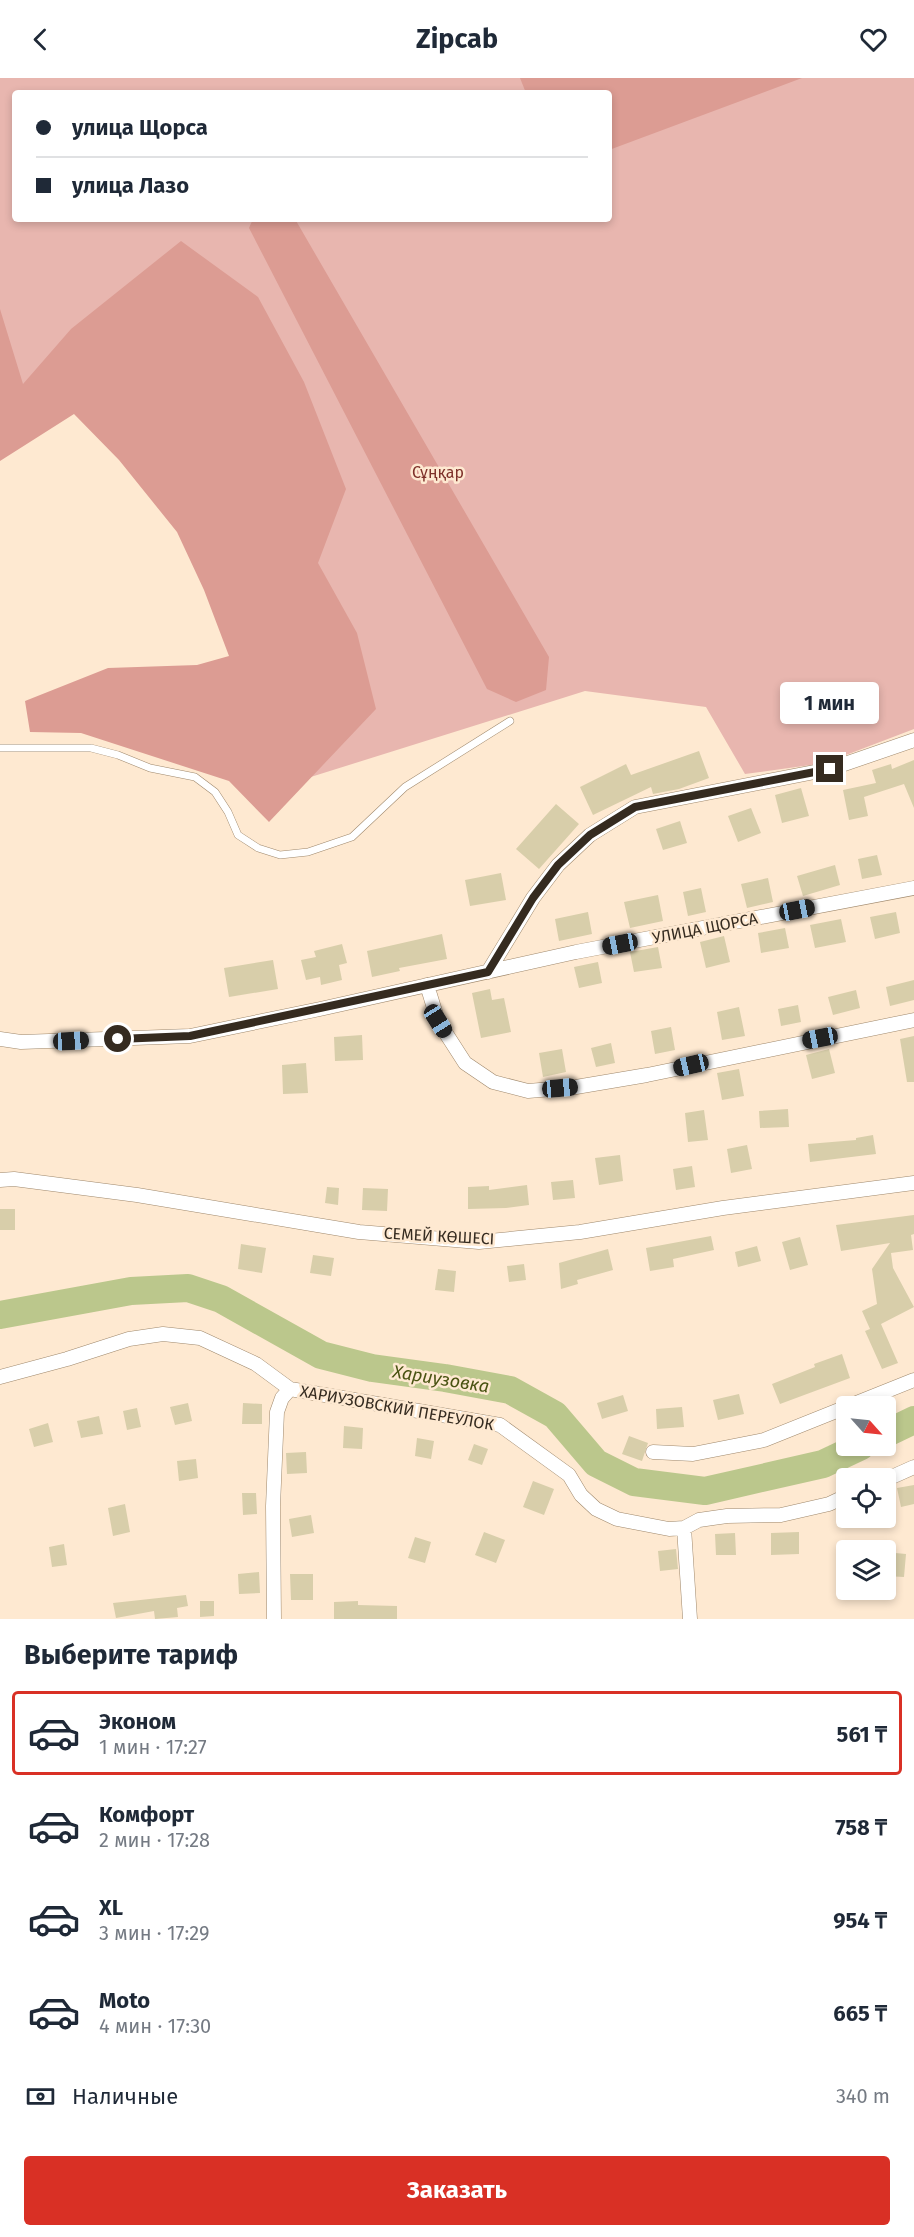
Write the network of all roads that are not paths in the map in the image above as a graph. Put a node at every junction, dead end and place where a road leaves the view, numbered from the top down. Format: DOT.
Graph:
graph roads {
  1 [pos="510,721"];
  2 [pos="914,740"];
  3 [pos="0,748"];
  4 [pos="914,888"];
  5 [pos="488,972"];
  6 [pos="428,985"];
  7 [pos="914,1020"];
  8 [pos="0,1039"];
  9 [pos="0,1180"];
  10 [pos="914,1184"];
  11 [pos="0,1377"];
  12 [pos="914,1380"];
  13 [pos="290,1389"];
  14 [pos="653,1452"];
  15 [pos="914,1467"];
  16 [pos="896,1475"];
  17 [pos="836,1501"];
  18 [pos="684,1528"];
  19 [pos="274,1619"];
  20 [pos="690,1619"];
  1 -- 3 [label="lane"];
  2 -- 5 [label="street"];
  4 -- 5 [label="street, УЛИЦА ЩОРСА"];
  5 -- 6 [label="street, УЛИЦА ЩОРСА"];
  6 -- 7 [label="street"];
  6 -- 8 [label="street, УЛИЦА ЩОРСА"];
  9 -- 10 [label="street, СЕМЕЙ КӨШЕСІ"];
  11 -- 13 [label="street, ХАРИУЗОВСКИЙ ПЕРЕУЛОК"];
  12 -- 14 [label="street"];
  13 -- 18 [label="street, ХАРИУЗОВСКИЙ ПЕРЕУЛОК"];
  13 -- 19 [label="street"];
  15 -- 16 [label="street"];
  17 -- 18 [label="street, ХАРИУЗОВСКИЙ ПЕРЕУЛОК"];
  18 -- 20 [label="street"];
}
